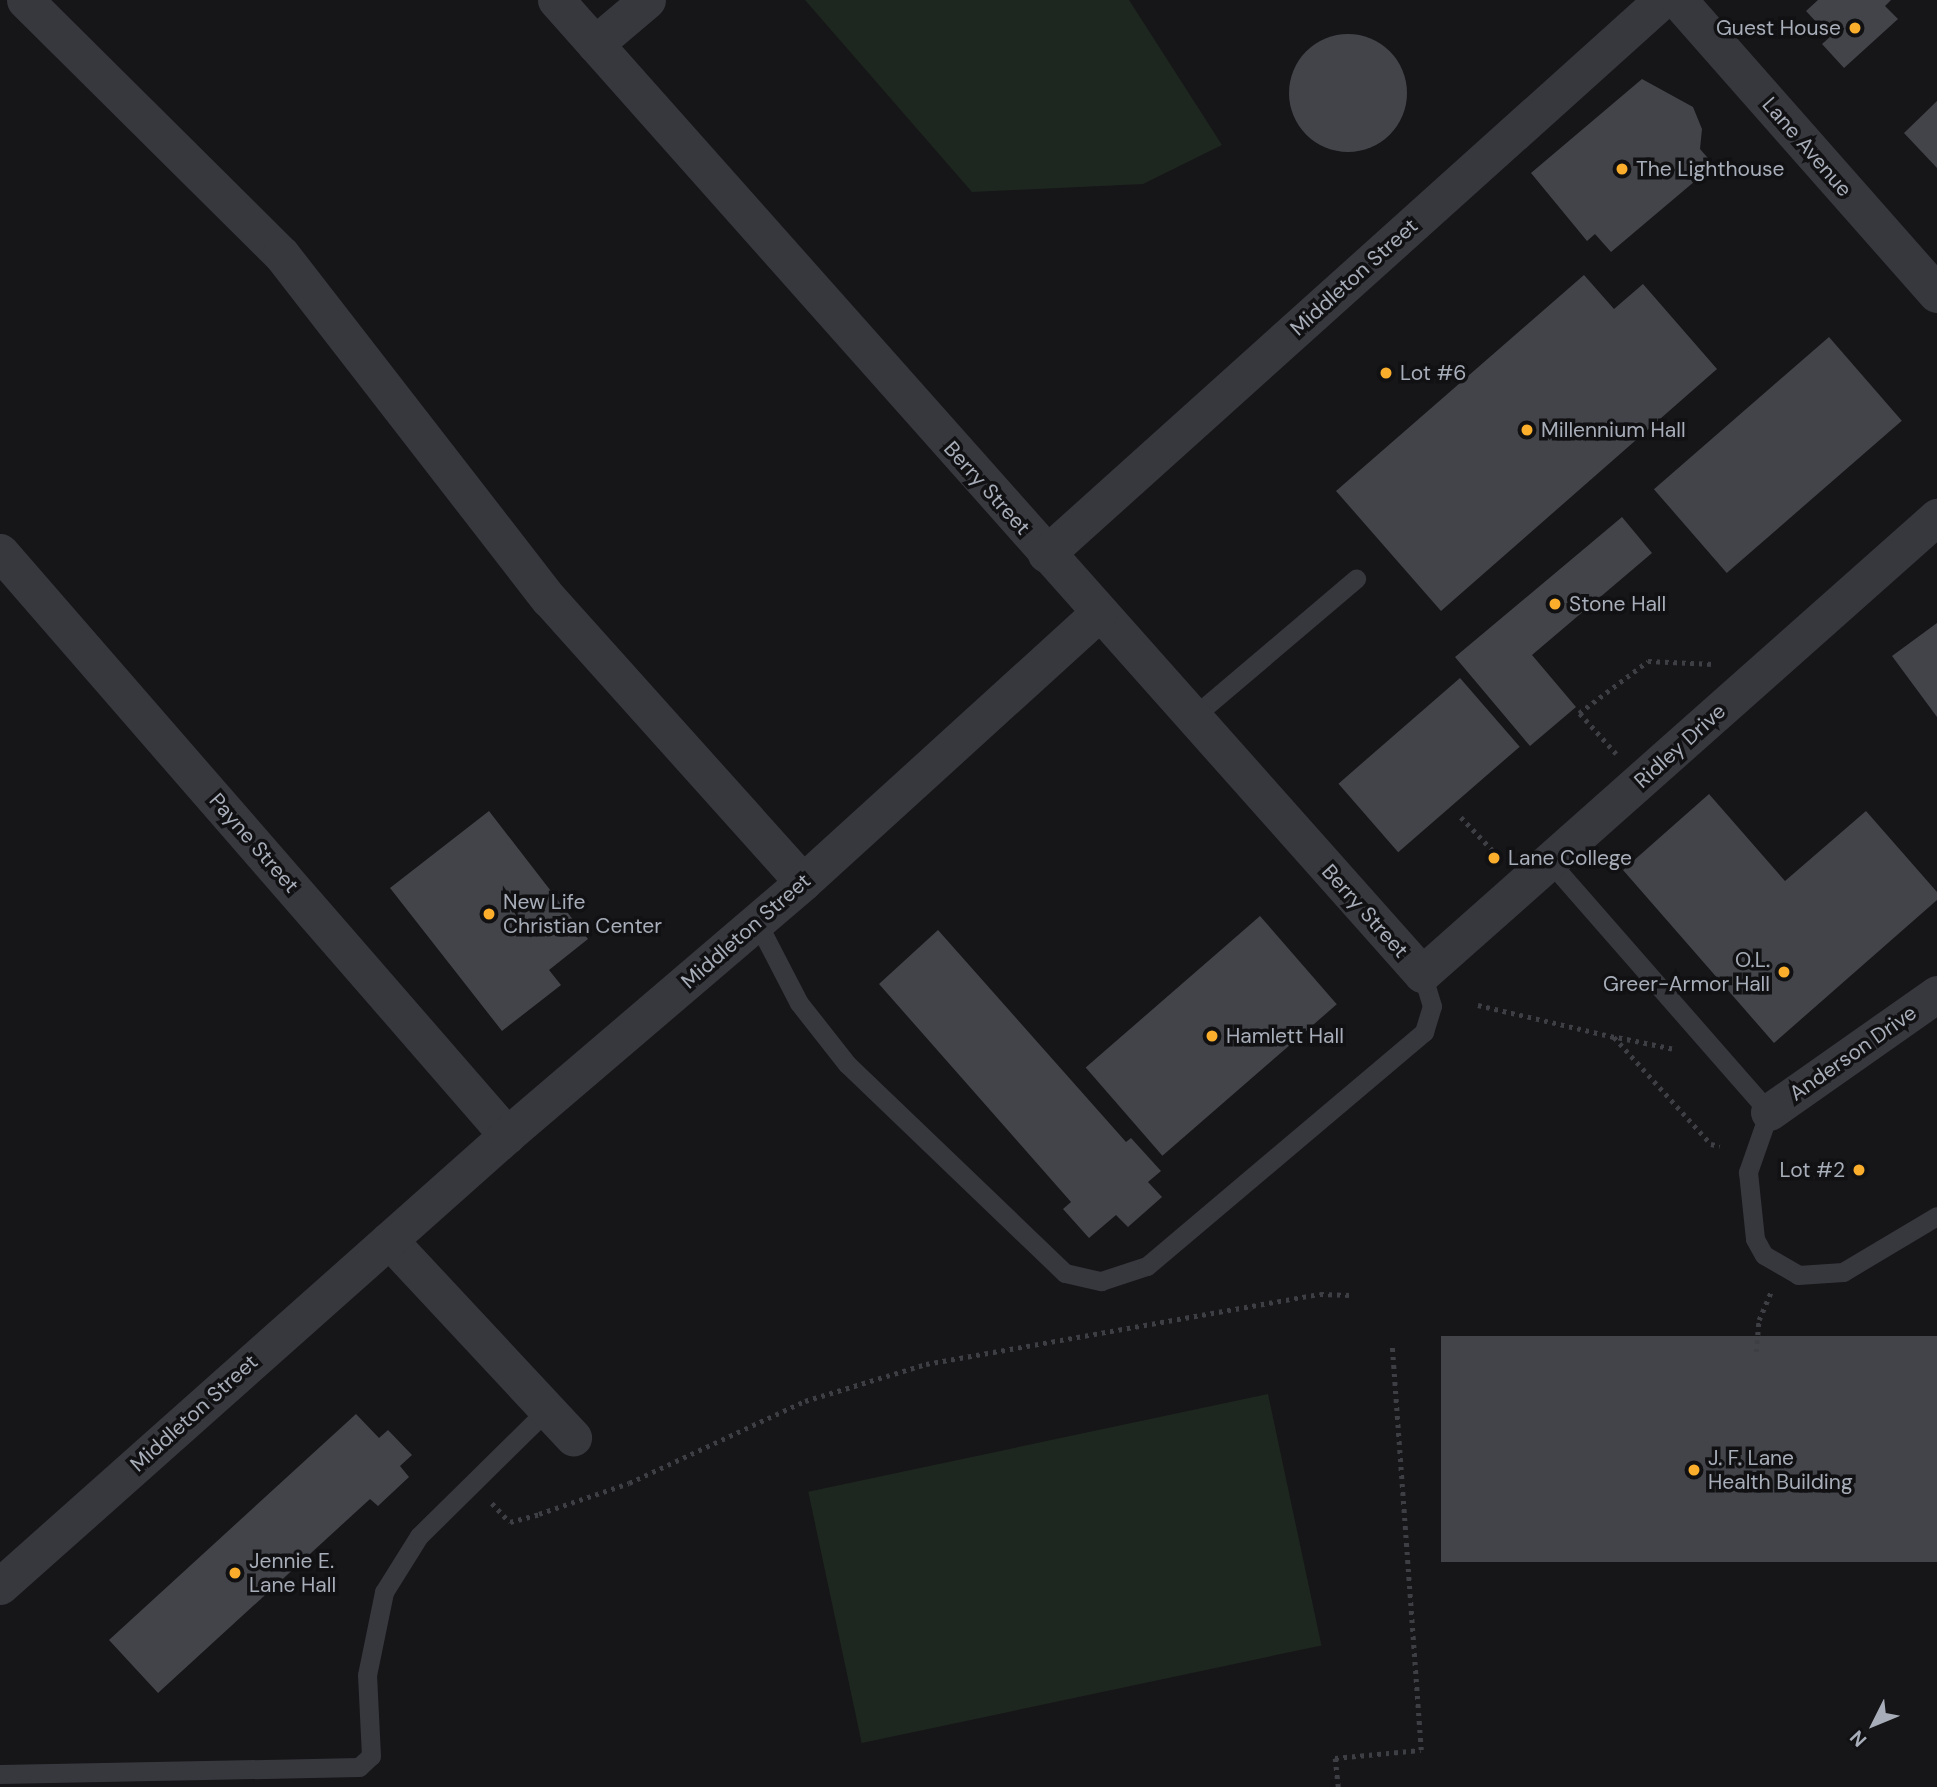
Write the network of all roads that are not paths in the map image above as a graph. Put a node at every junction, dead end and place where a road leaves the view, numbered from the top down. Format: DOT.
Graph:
graph roads {
  1 [pos="25,0"];
  2 [pos="556,0"];
  3 [pos="648,0"];
  4 [pos="1662,0"];
  5 [pos="1678,0"];
  6 [pos="595,44"];
  7 [pos="1937,294"];
  8 [pos="1937,517"];
  9 [pos="0,552"];
  10 [pos="1046,554"];
  11 [pos="1356,579"];
  12 [pos="1097,614"];
  13 [pos="1193,717"];
  14 [pos="1550,862"];
  15 [pos="803,883"];
  16 [pos="757,922"];
  17 [pos="1422,974"];
  18 [pos="1937,994"];
  19 [pos="1769,1112"];
  20 [pos="507,1135"];
  21 [pos="1937,1216"];
  22 [pos="388,1240"];
  23 [pos="548,1409"];
  24 [pos="573,1437"];
  25 [pos="0,1586"];
  26 [pos="0,1774"];
  1 -- 15 [label="street"];
  2 -- 6 [label="street, Berry Street"];
  3 -- 6 [label="street"];
  4 -- 10 [label="street, Middleton Street"];
  5 -- 7 [label="street, Lane Avenue"];
  6 -- 10 [label="street, Berry Street"];
  8 -- 14 [label="street, Ridley Drive"];
  9 -- 20 [label="street, Payne Street"];
  10 -- 12 [label="street, Berry Street"];
  11 -- 13 [label="lane"];
  12 -- 13 [label="street, Berry Street"];
  12 -- 15 [label="street, Middleton Street"];
  13 -- 17 [label="street, Berry Street"];
  14 -- 17 [label="street, Ridley Drive"];
  14 -- 19 [label="lane"];
  15 -- 16 [label="street, Middleton Street"];
  16 -- 17 [label="lane"];
  16 -- 20 [label="street, Middleton Street"];
  18 -- 19 [label="street, Anderson Drive"];
  19 -- 21 [label="lane"];
  20 -- 22 [label="street, Middleton Street"];
  22 -- 23 [label="street"];
  22 -- 25 [label="street, Middleton Street"];
  23 -- 24 [label="street"];
  23 -- 26 [label="lane"];
}
